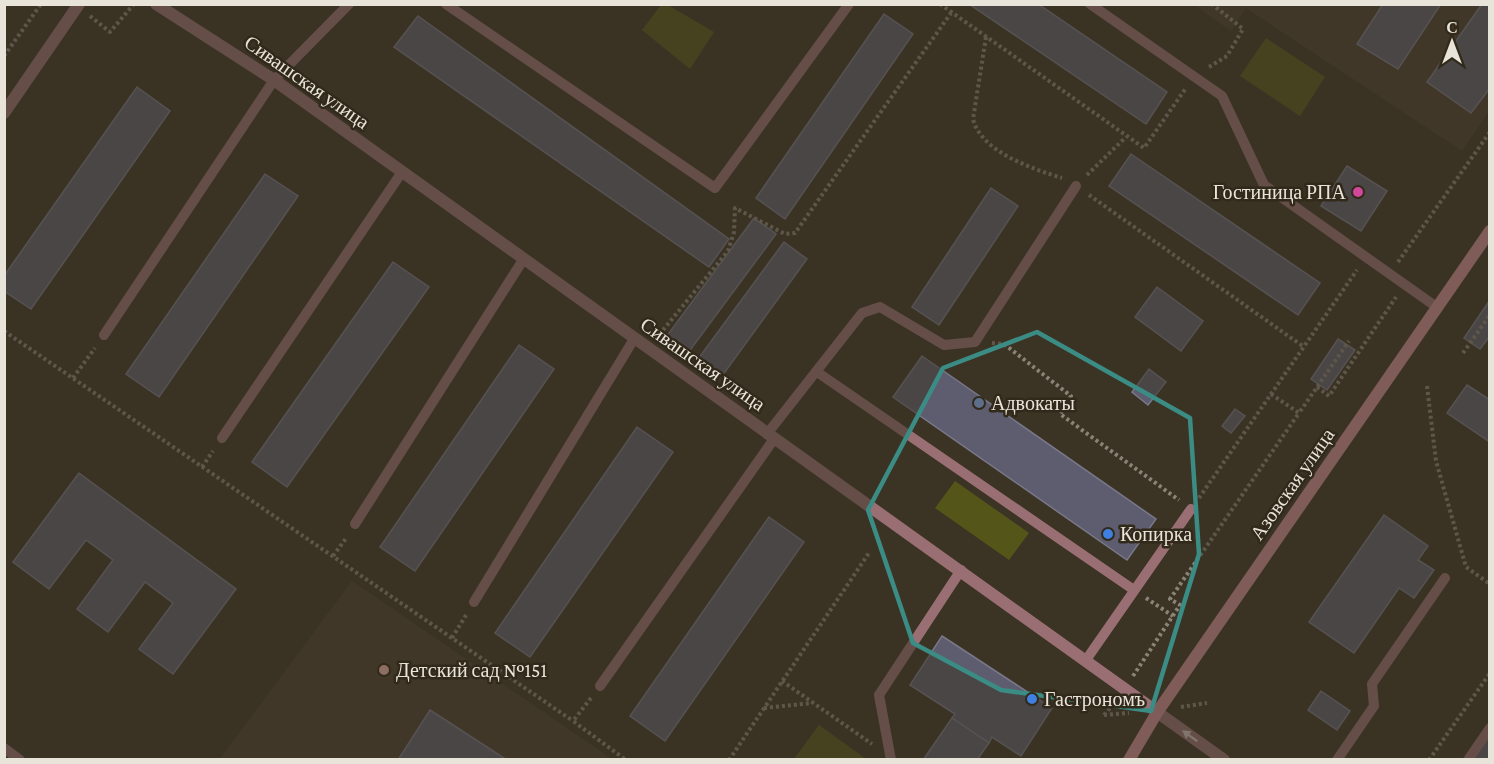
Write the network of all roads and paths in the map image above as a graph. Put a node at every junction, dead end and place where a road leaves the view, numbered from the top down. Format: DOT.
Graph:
graph roads {
  1 [pos="41,4"];
  2 [pos="79,4"];
  3 [pos="134,4"];
  4 [pos="156,4"];
  5 [pos="350,4"];
  6 [pos="446,4"];
  7 [pos="747,4"];
  8 [pos="762,4"];
  9 [pos="849,4"];
  10 [pos="940,4"];
  11 [pos="1090,4"];
  12 [pos="1212,4"];
  13 [pos="951,13"];
  14 [pos="110,32"];
  15 [pos="986,37"];
  16 [pos="4,56"];
  17 [pos="1194,77"];
  18 [pos="274,81"];
  19 [pos="4,113"];
  20 [pos="1490,132"];
  21 [pos="1126,136"];
  22 [pos="402,172"];
  23 [pos="1076,186"];
  24 [pos="1490,231"];
  25 [pos="1366,257"];
  26 [pos="523,260"];
  27 [pos="1390,273"];
  28 [pos="1405,284"];
  29 [pos="1438,308"];
  30 [pos="1490,315"];
  31 [pos="663,330"];
  32 [pos="4,331"];
  33 [pos="104,335"];
  34 [pos="634,339"];
  35 [pos="1349,340"];
  36 [pos="975,342"];
  37 [pos="1304,347"];
  38 [pos="1463,353"];
  39 [pos="817,372"];
  40 [pos="73,378"];
  41 [pos="1427,386"];
  42 [pos="1317,387"];
  43 [pos="1271,393"];
  44 [pos="1299,412"];
  45 [pos="771,437"];
  46 [pos="222,438"];
  47 [pos="1191,509"];
  48 [pos="356,524"];
  49 [pos="869,553"];
  50 [pos="333,556"];
  51 [pos="961,570"];
  52 [pos="1445,578"];
  53 [pos="1490,584"];
  54 [pos="1134,590"];
  55 [pos="474,602"];
  56 [pos="1173,616"];
  57 [pos="452,638"];
  58 [pos="1086,660"];
  59 [pos="1142,661"];
  60 [pos="1490,673"];
  61 [pos="782,681"];
  62 [pos="600,686"];
  63 [pos="812,703"];
  64 [pos="764,708"];
  65 [pos="1158,711"];
  66 [pos="573,721"];
  67 [pos="1490,728"];
  68 [pos="4,748"];
  69 [pos="890,758"];
  70 [pos="20,759"];
  71 [pos="626,759"];
  72 [pos="729,759"];
  73 [pos="1129,759"];
  74 [pos="1224,759"];
  75 [pos="1337,759"];
  76 [pos="1429,759"];
  77 [pos="1468,759"];
  1 -- 16 [label="path"];
  2 -- 19 [label="street"];
  3 -- 14 [label="path"];
  4 -- 18 [label="street, Сивашская улица"];
  5 -- 18 [label="lane"];
  6 -- 9 [label="lane"];
  7 -- 8 [label="path"];
  10 -- 13 [label="path"];
  11 -- 17 [label="lane"];
  12 -- 17 [label="path"];
  13 -- 15 [label="path"];
  13 -- 31 [label="path"];
  15 -- 21 [label="path"];
  15 -- 23 [label="path"];
  17 -- 21 [label="path"];
  17 -- 25 [label="lane"];
  18 -- 22 [label="street, Сивашская улица"];
  18 -- 33 [label="lane"];
  20 -- 27 [label="path"];
  21 -- 23 [label="path"];
  22 -- 26 [label="street, Сивашская улица"];
  22 -- 46 [label="lane"];
  23 -- 36 [label="lane"];
  23 -- 37 [label="path"];
  24 -- 29 [label="street, Азовская улица"];
  25 -- 27 [label="lane"];
  25 -- 37 [label="path"];
  26 -- 34 [label="street, Сивашская улица"];
  26 -- 48 [label="lane"];
  27 -- 28 [label="lane"];
  28 -- 29 [label="lane"];
  28 -- 42 [label="path"];
  29 -- 65 [label="street, Азовская улица"];
  30 -- 38 [label="path"];
  32 -- 40 [label="path"];
  33 -- 40 [label="path"];
  34 -- 45 [label="street, Сивашская улица"];
  34 -- 55 [label="lane"];
  35 -- 42 [label="path"];
  36 -- 39 [label="lane"];
  36 -- 47 [label="path"];
  37 -- 43 [label="path"];
  39 -- 45 [label="lane"];
  39 -- 54 [label="lane"];
  40 -- 50 [label="path"];
  41 -- 53 [label="path"];
  42 -- 44 [label="path"];
  43 -- 44 [label="path"];
  43 -- 47 [label="path"];
  44 -- 56 [label="path"];
  45 -- 51 [label="street, Сивашская улица"];
  45 -- 62 [label="lane"];
  47 -- 54 [label="lane"];
  48 -- 50 [label="path"];
  49 -- 61 [label="path"];
  50 -- 57 [label="path"];
  51 -- 58 [label="street, Сивашская улица"];
  51 -- 69 [label="lane"];
  52 -- 75 [label="lane"];
  54 -- 56 [label="path"];
  54 -- 58 [label="lane"];
  55 -- 57 [label="path"];
  56 -- 59 [label="path"];
  57 -- 66 [label="path"];
  58 -- 65 [label="street, Сивашская улица"];
  60 -- 76 [label="path"];
  61 -- 63 [label="path"];
  61 -- 64 [label="path"];
  62 -- 66 [label="path"];
  63 -- 64 [label="path"];
  63 -- 69 [label="path"];
  64 -- 72 [label="path"];
  65 -- 73 [label="street, Азовская улица"];
  74 -- 65 [label="street, Сивашская улица, one-way"];
  66 -- 71 [label="path"];
  67 -- 77 [label="lane"];
  68 -- 70 [label="lane"];
}
